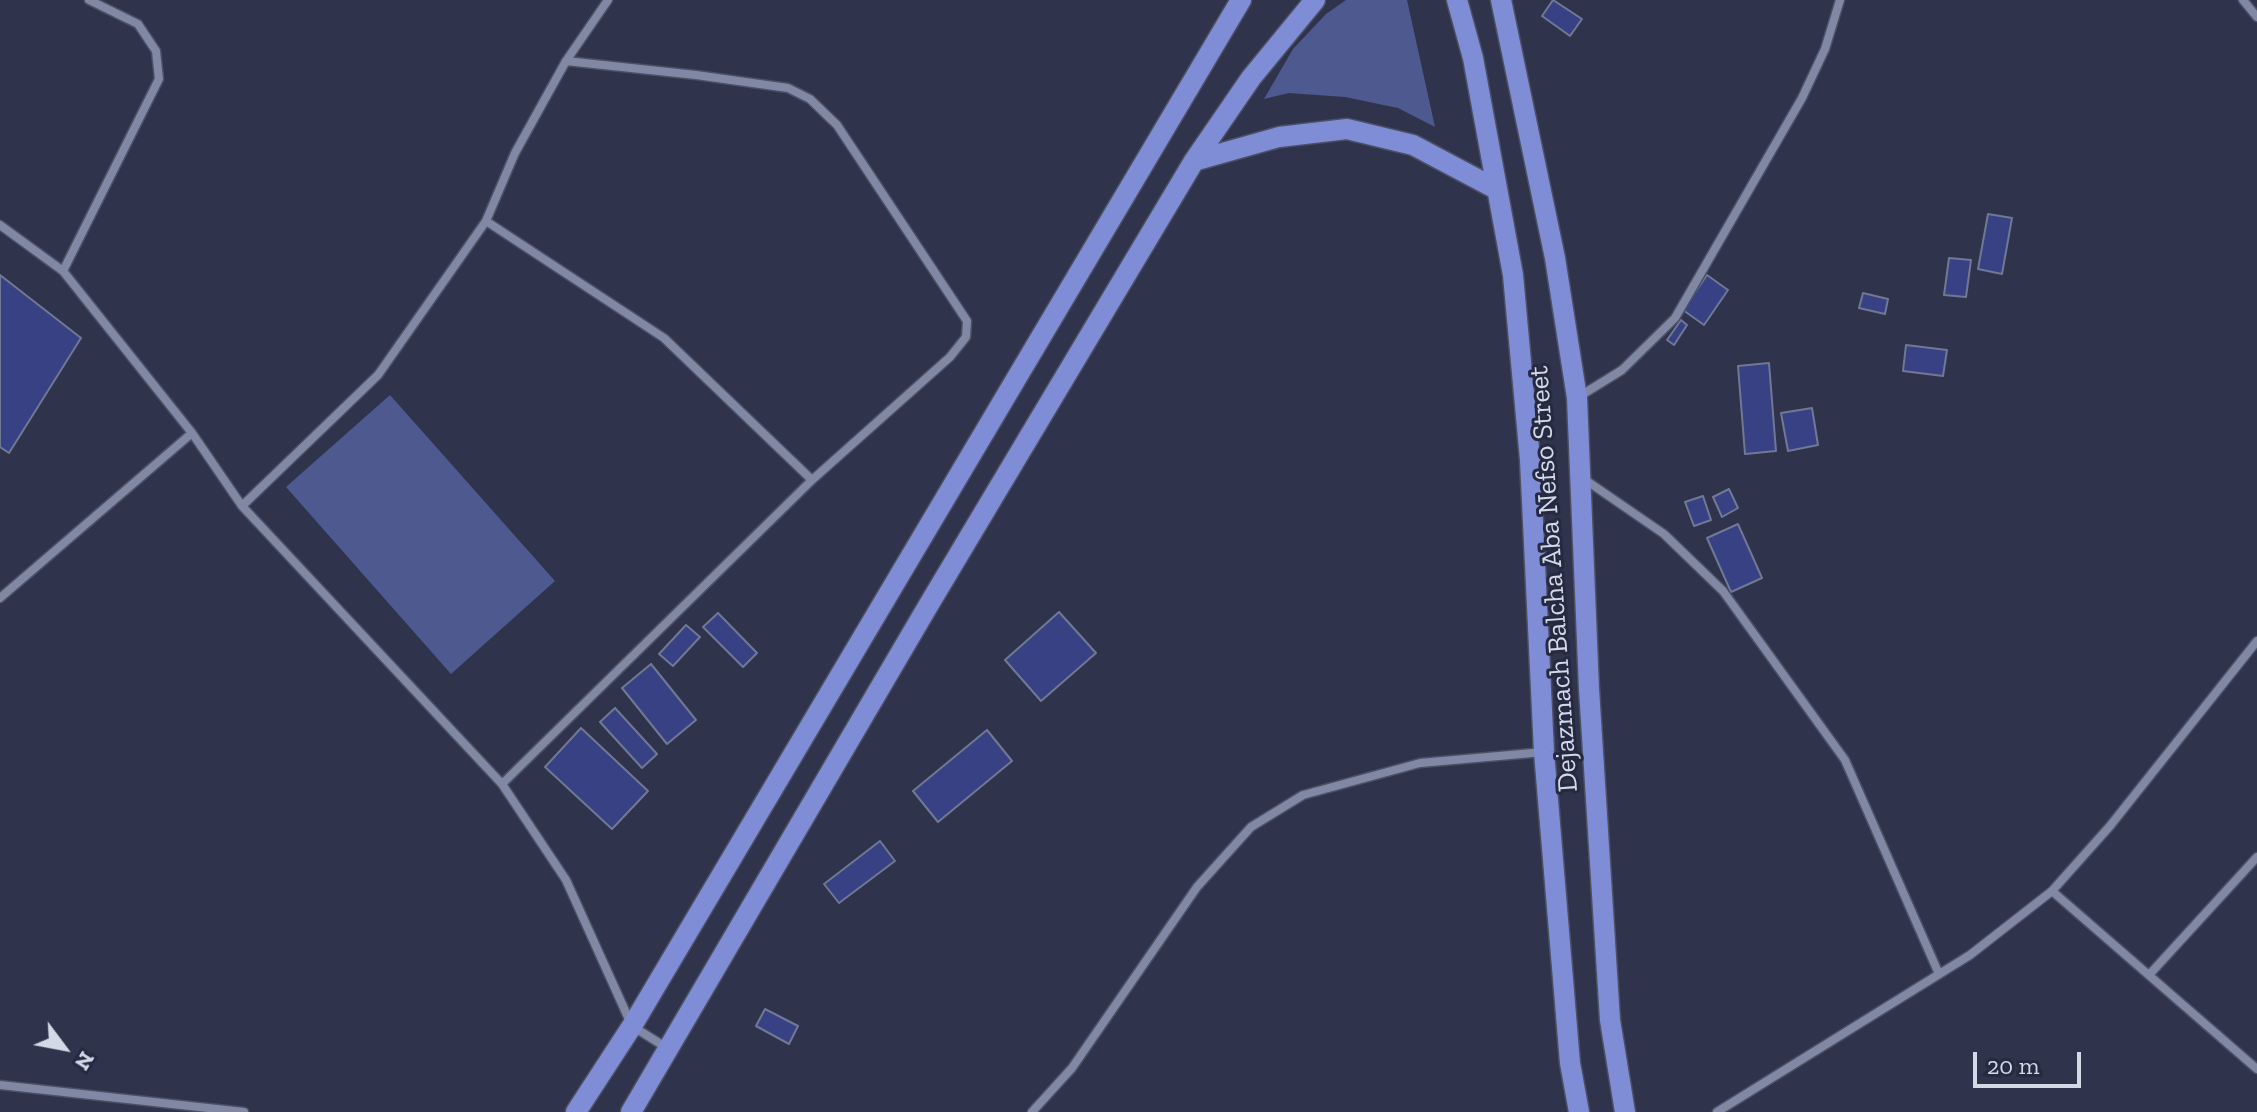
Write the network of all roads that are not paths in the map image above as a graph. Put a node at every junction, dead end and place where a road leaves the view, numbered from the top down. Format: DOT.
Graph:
graph roads {
  1 [pos="89,0"];
  2 [pos="608,0"];
  3 [pos="1241,0"];
  4 [pos="1315,0"];
  5 [pos="1457,0"];
  6 [pos="1501,0"];
  7 [pos="1840,0"];
  8 [pos="2243,0"];
  9 [pos="2257,17"];
  10 [pos="566,61"];
  11 [pos="1194,161"];
  12 [pos="1496,189"];
  13 [pos="486,221"];
  14 [pos="0,225"];
  15 [pos="63,271"];
  16 [pos="1577,398"];
  17 [pos="192,433"];
  18 [pos="1580,476"];
  19 [pos="812,480"];
  20 [pos="242,506"];
  21 [pos="0,598"];
  22 [pos="2257,641"];
  23 [pos="1544,752"];
  24 [pos="502,784"];
  25 [pos="2257,857"];
  26 [pos="2052,891"];
  27 [pos="1939,974"];
  28 [pos="2149,975"];
  29 [pos="632,1026"];
  30 [pos="668,1049"];
  31 [pos="2257,1069"];
  32 [pos="0,1085"];
  33 [pos="582,1110"];
  34 [pos="244,1112"];
  35 [pos="631,1112"];
  36 [pos="1032,1112"];
  37 [pos="1579,1112"];
  38 [pos="1625,1112"];
  39 [pos="1717,1112"];
  1 -- 15 [label="street"];
  2 -- 10 [label="street"];
  3 -- 29 [label="main road"];
  4 -- 11 [label="main road"];
  5 -- 12 [label="main road, Dejazmach Balcha Aba Nefso Street"];
  6 -- 16 [label="main road, Dejazmach Balcha Aba Nefso Street"];
  7 -- 16 [label="street"];
  8 -- 9 [label="street"];
  10 -- 13 [label="street"];
  10 -- 19 [label="street"];
  11 -- 12 [label="main road"];
  11 -- 30 [label="main road"];
  12 -- 23 [label="main road, Dejazmach Balcha Aba Nefso Street"];
  13 -- 19 [label="street"];
  13 -- 20 [label="street"];
  14 -- 15 [label="street"];
  15 -- 17 [label="street"];
  16 -- 18 [label="main road, Dejazmach Balcha Aba Nefso Street"];
  17 -- 20 [label="street"];
  17 -- 21 [label="street"];
  18 -- 27 [label="street"];
  18 -- 38 [label="main road, Dejazmach Balcha Aba Nefso Street"];
  19 -- 24 [label="street"];
  20 -- 24 [label="street"];
  22 -- 26 [label="street"];
  23 -- 36 [label="street"];
  23 -- 37 [label="main road, Dejazmach Balcha Aba Nefso Street"];
  24 -- 29 [label="street"];
  25 -- 28 [label="street"];
  26 -- 27 [label="street"];
  26 -- 28 [label="street"];
  27 -- 39 [label="street"];
  28 -- 31 [label="street"];
  29 -- 30 [label="street"];
  29 -- 33 [label="main road"];
  30 -- 35 [label="main road"];
  32 -- 34 [label="street"];
}
